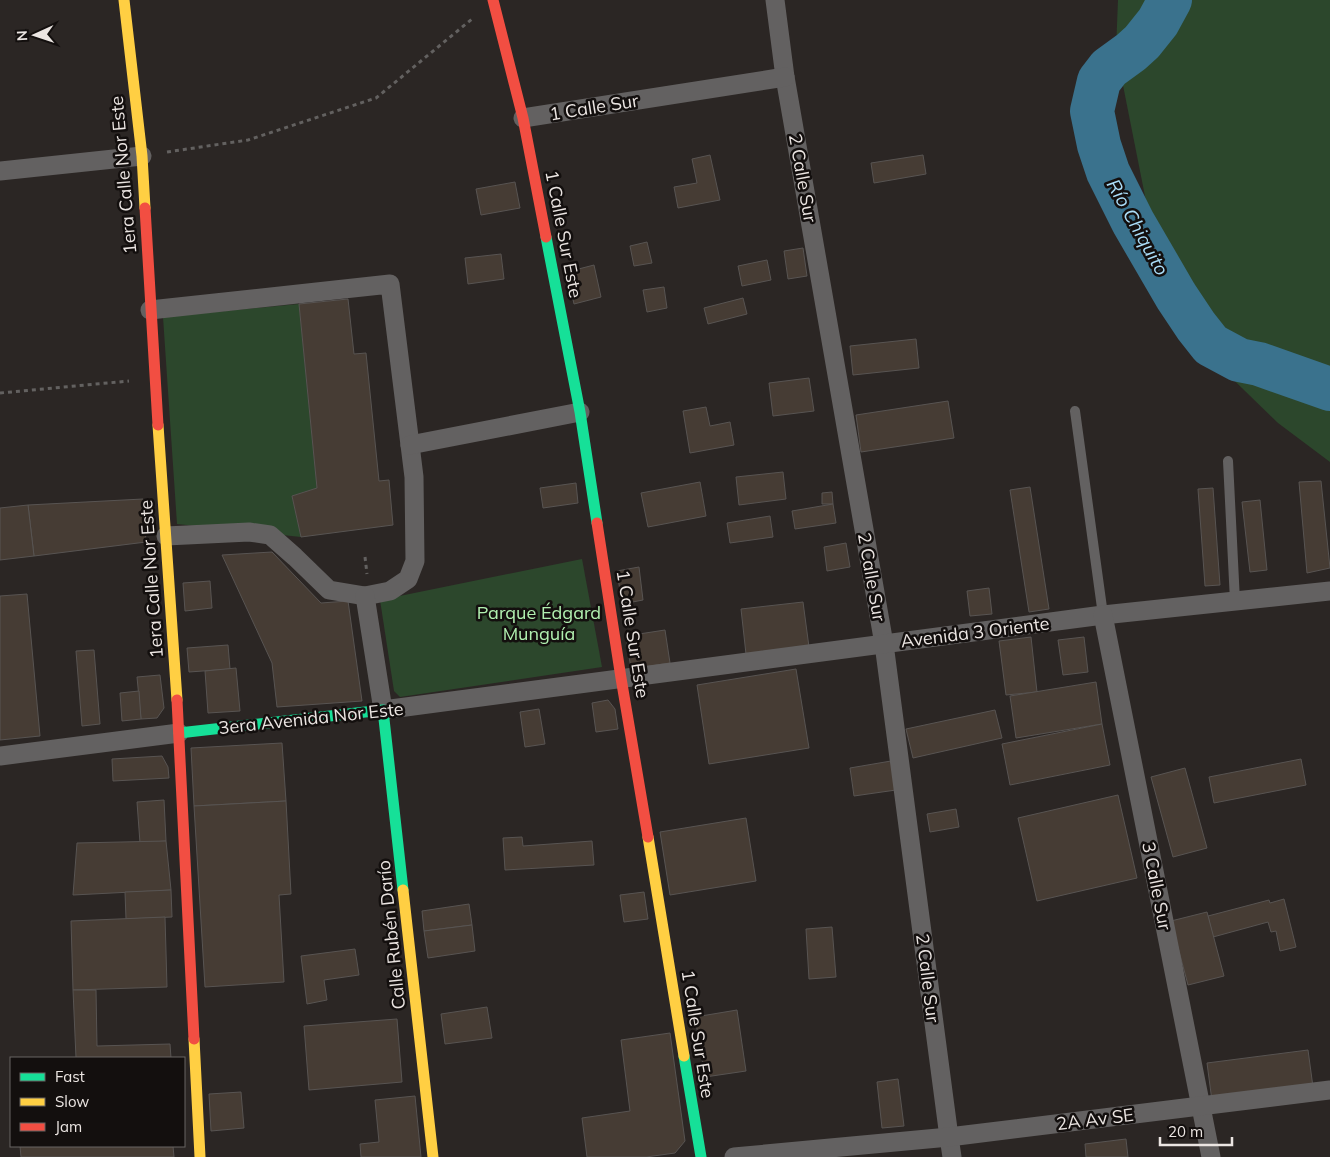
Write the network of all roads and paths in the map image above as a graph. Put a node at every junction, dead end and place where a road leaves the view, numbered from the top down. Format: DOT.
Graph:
graph roads {
  1 [pos="124,0"];
  2 [pos="493,0"];
  3 [pos="775,0"];
  4 [pos="476,16"];
  5 [pos="785,77"];
  6 [pos="523,118"];
  7 [pos="142,156"];
  8 [pos="0,171"];
  9 [pos="150,310"];
  10 [pos="155,379"];
  11 [pos="0,393"];
  12 [pos="580,412"];
  13 [pos="1075,412"];
  14 [pos="410,445"];
  15 [pos="1228,461"];
  16 [pos="166,536"];
  17 [pos="365,557"];
  18 [pos="366,588"];
  19 [pos="1330,591"];
  20 [pos="1235,601"];
  21 [pos="1103,615"];
  22 [pos="884,644"];
  23 [pos="622,678"];
  24 [pos="383,710"];
  25 [pos="179,732"];
  26 [pos="0,756"];
  27 [pos="1330,1090"];
  28 [pos="1200,1106"];
  29 [pos="949,1137"];
  30 [pos="200,1157"];
  31 [pos="433,1157"];
  32 [pos="701,1157"];
  33 [pos="734,1157"];
  34 [pos="952,1157"];
  35 [pos="1211,1157"];
  1 -- 7 [label="street, 1era Calle Nor Este"];
  2 -- 6 [label="street"];
  3 -- 5 [label="street, 2 Calle Sur"];
  4 -- 7 [label="path"];
  5 -- 6 [label="street, 1 Calle Sur"];
  5 -- 22 [label="street, 2 Calle Sur"];
  6 -- 12 [label="street, 1 Calle Sur Este"];
  7 -- 8 [label="street"];
  7 -- 9 [label="street, 1era Calle Nor Este"];
  9 -- 10 [label="street, 1era Calle Nor Este"];
  9 -- 14 [label="street"];
  10 -- 11 [label="path"];
  10 -- 16 [label="street, 1era Calle Nor Este"];
  12 -- 14 [label="street"];
  12 -- 23 [label="street, 1 Calle Sur Este"];
  13 -- 21 [label="lane"];
  14 -- 18 [label="street"];
  15 -- 20 [label="lane"];
  16 -- 18 [label="street"];
  16 -- 25 [label="street, 1era Calle Nor Este"];
  17 -- 18 [label="path"];
  18 -- 24 [label="street"];
  19 -- 20 [label="street, Avenida 3 Oriente"];
  20 -- 21 [label="street, Avenida 3 Oriente"];
  21 -- 22 [label="street, Avenida 3 Oriente"];
  21 -- 28 [label="street, 3 Calle Sur"];
  22 -- 23 [label="street, Avenida 3 Oriente"];
  22 -- 29 [label="street, 2 Calle Sur"];
  23 -- 24 [label="street, 3era Avenida Nor Este"];
  23 -- 32 [label="street, 1 Calle Sur Este"];
  24 -- 25 [label="street, 3era Avenida Nor Este"];
  24 -- 31 [label="street, Calle Rubén Darío"];
  25 -- 26 [label="street, 3era Avenida Nor Este"];
  25 -- 30 [label="street, 1era Calle Nor Este"];
  27 -- 28 [label="street, 2A Av SE"];
  28 -- 29 [label="street, 2A Av SE"];
  28 -- 35 [label="street, 3 Calle Sur"];
  29 -- 33 [label="street, 2A Av SE"];
  29 -- 34 [label="street, 2 Calle Sur"];
}
